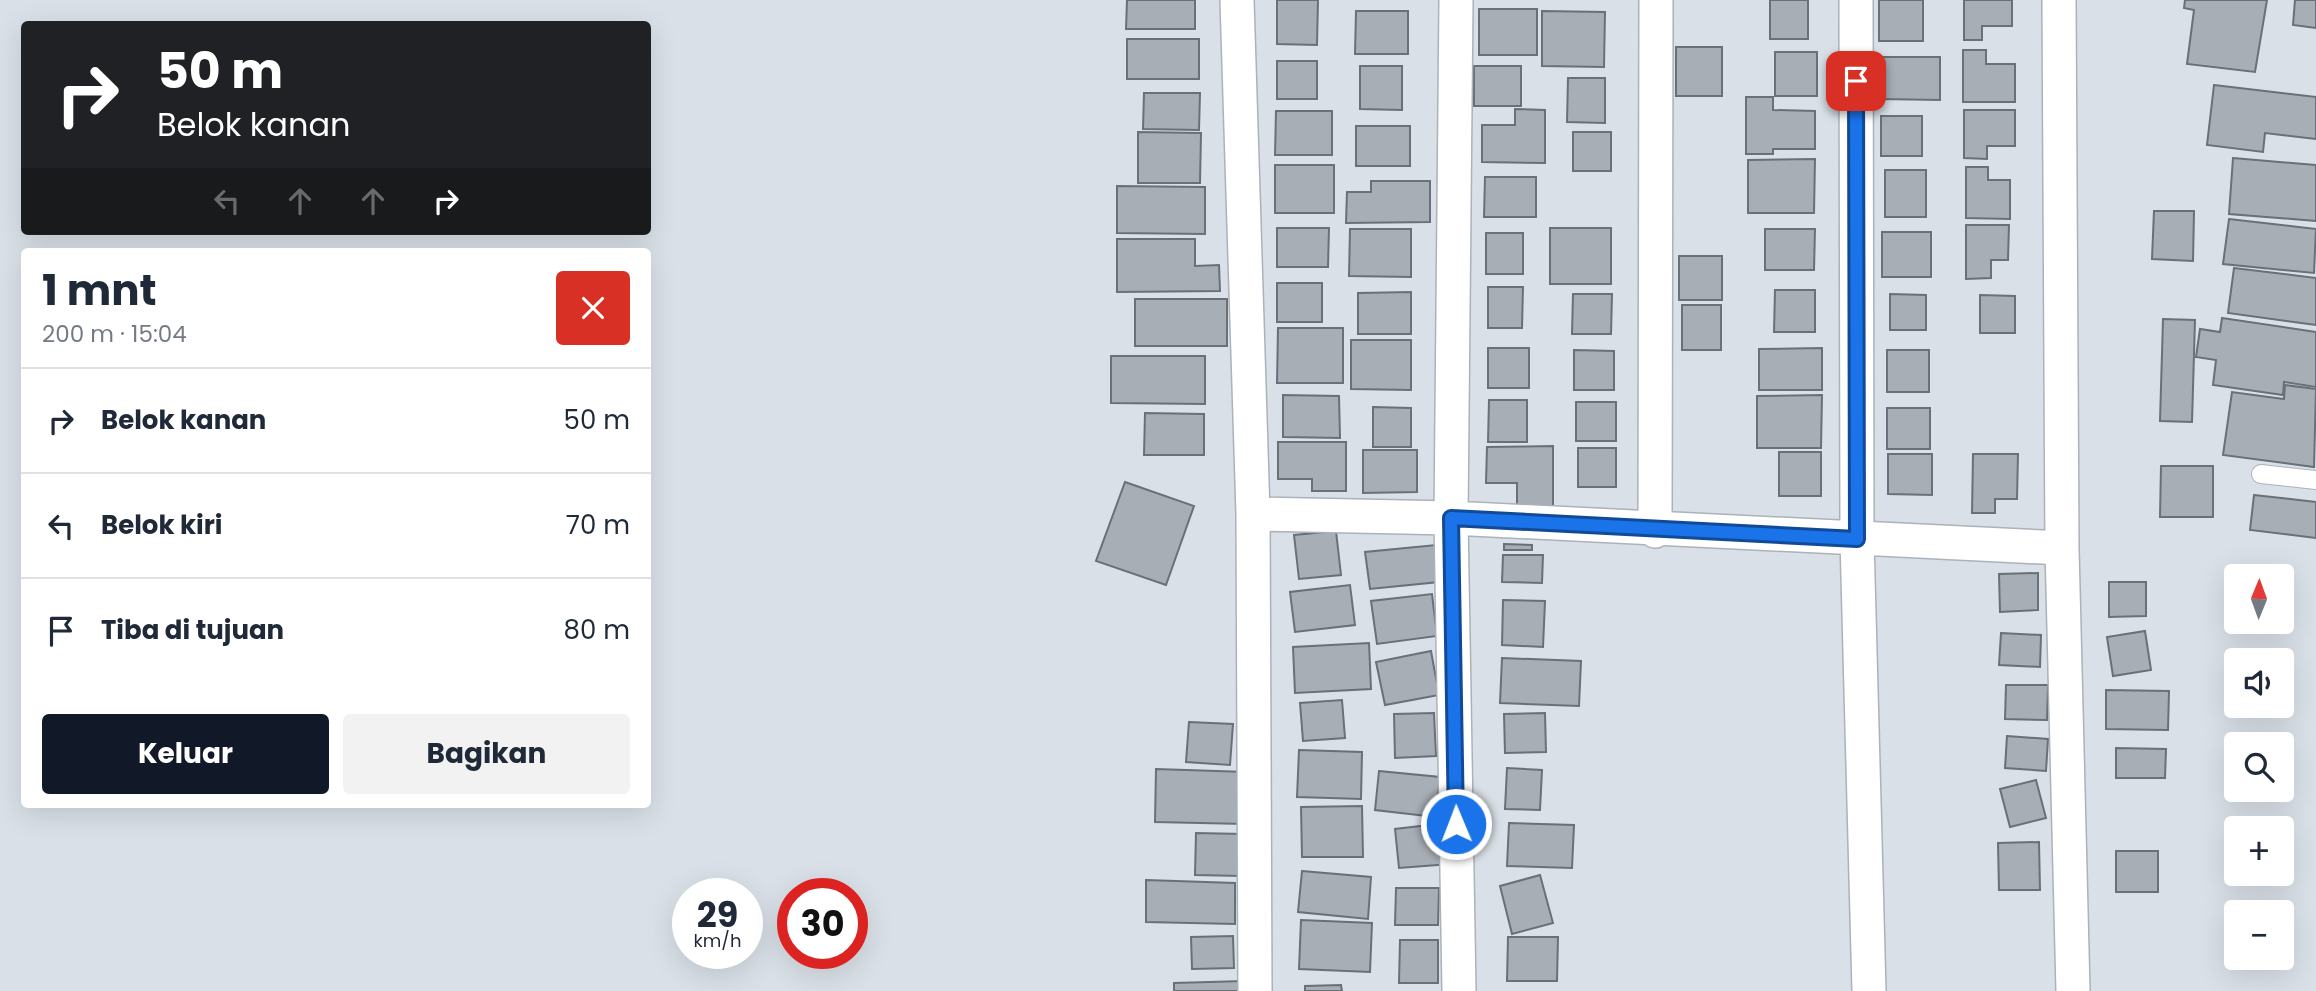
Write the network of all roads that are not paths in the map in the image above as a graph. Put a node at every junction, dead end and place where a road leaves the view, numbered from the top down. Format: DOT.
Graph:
graph roads {
  1 [pos="1237,0"];
  2 [pos="1455,0"];
  3 [pos="1656,0"];
  4 [pos="1856,0"];
  5 [pos="2059,0"];
  6 [pos="2261,474"];
  7 [pos="2316,480"];
  8 [pos="1253,514"];
  9 [pos="1451,518"];
  10 [pos="1655,531"];
  11 [pos="1857,539"];
  12 [pos="2062,548"];
  13 [pos="1255,991"];
  14 [pos="1459,991"];
  15 [pos="1869,991"];
  16 [pos="2073,991"];
  1 -- 8 [label="street"];
  2 -- 9 [label="street"];
  3 -- 10 [label="street"];
  4 -- 11 [label="street"];
  5 -- 12 [label="street"];
  6 -- 7 [label="lane"];
  8 -- 9 [label="street"];
  8 -- 13 [label="street"];
  9 -- 10 [label="street"];
  9 -- 14 [label="street"];
  10 -- 11 [label="street"];
  11 -- 12 [label="street"];
  11 -- 15 [label="street"];
  12 -- 16 [label="street"];
}
